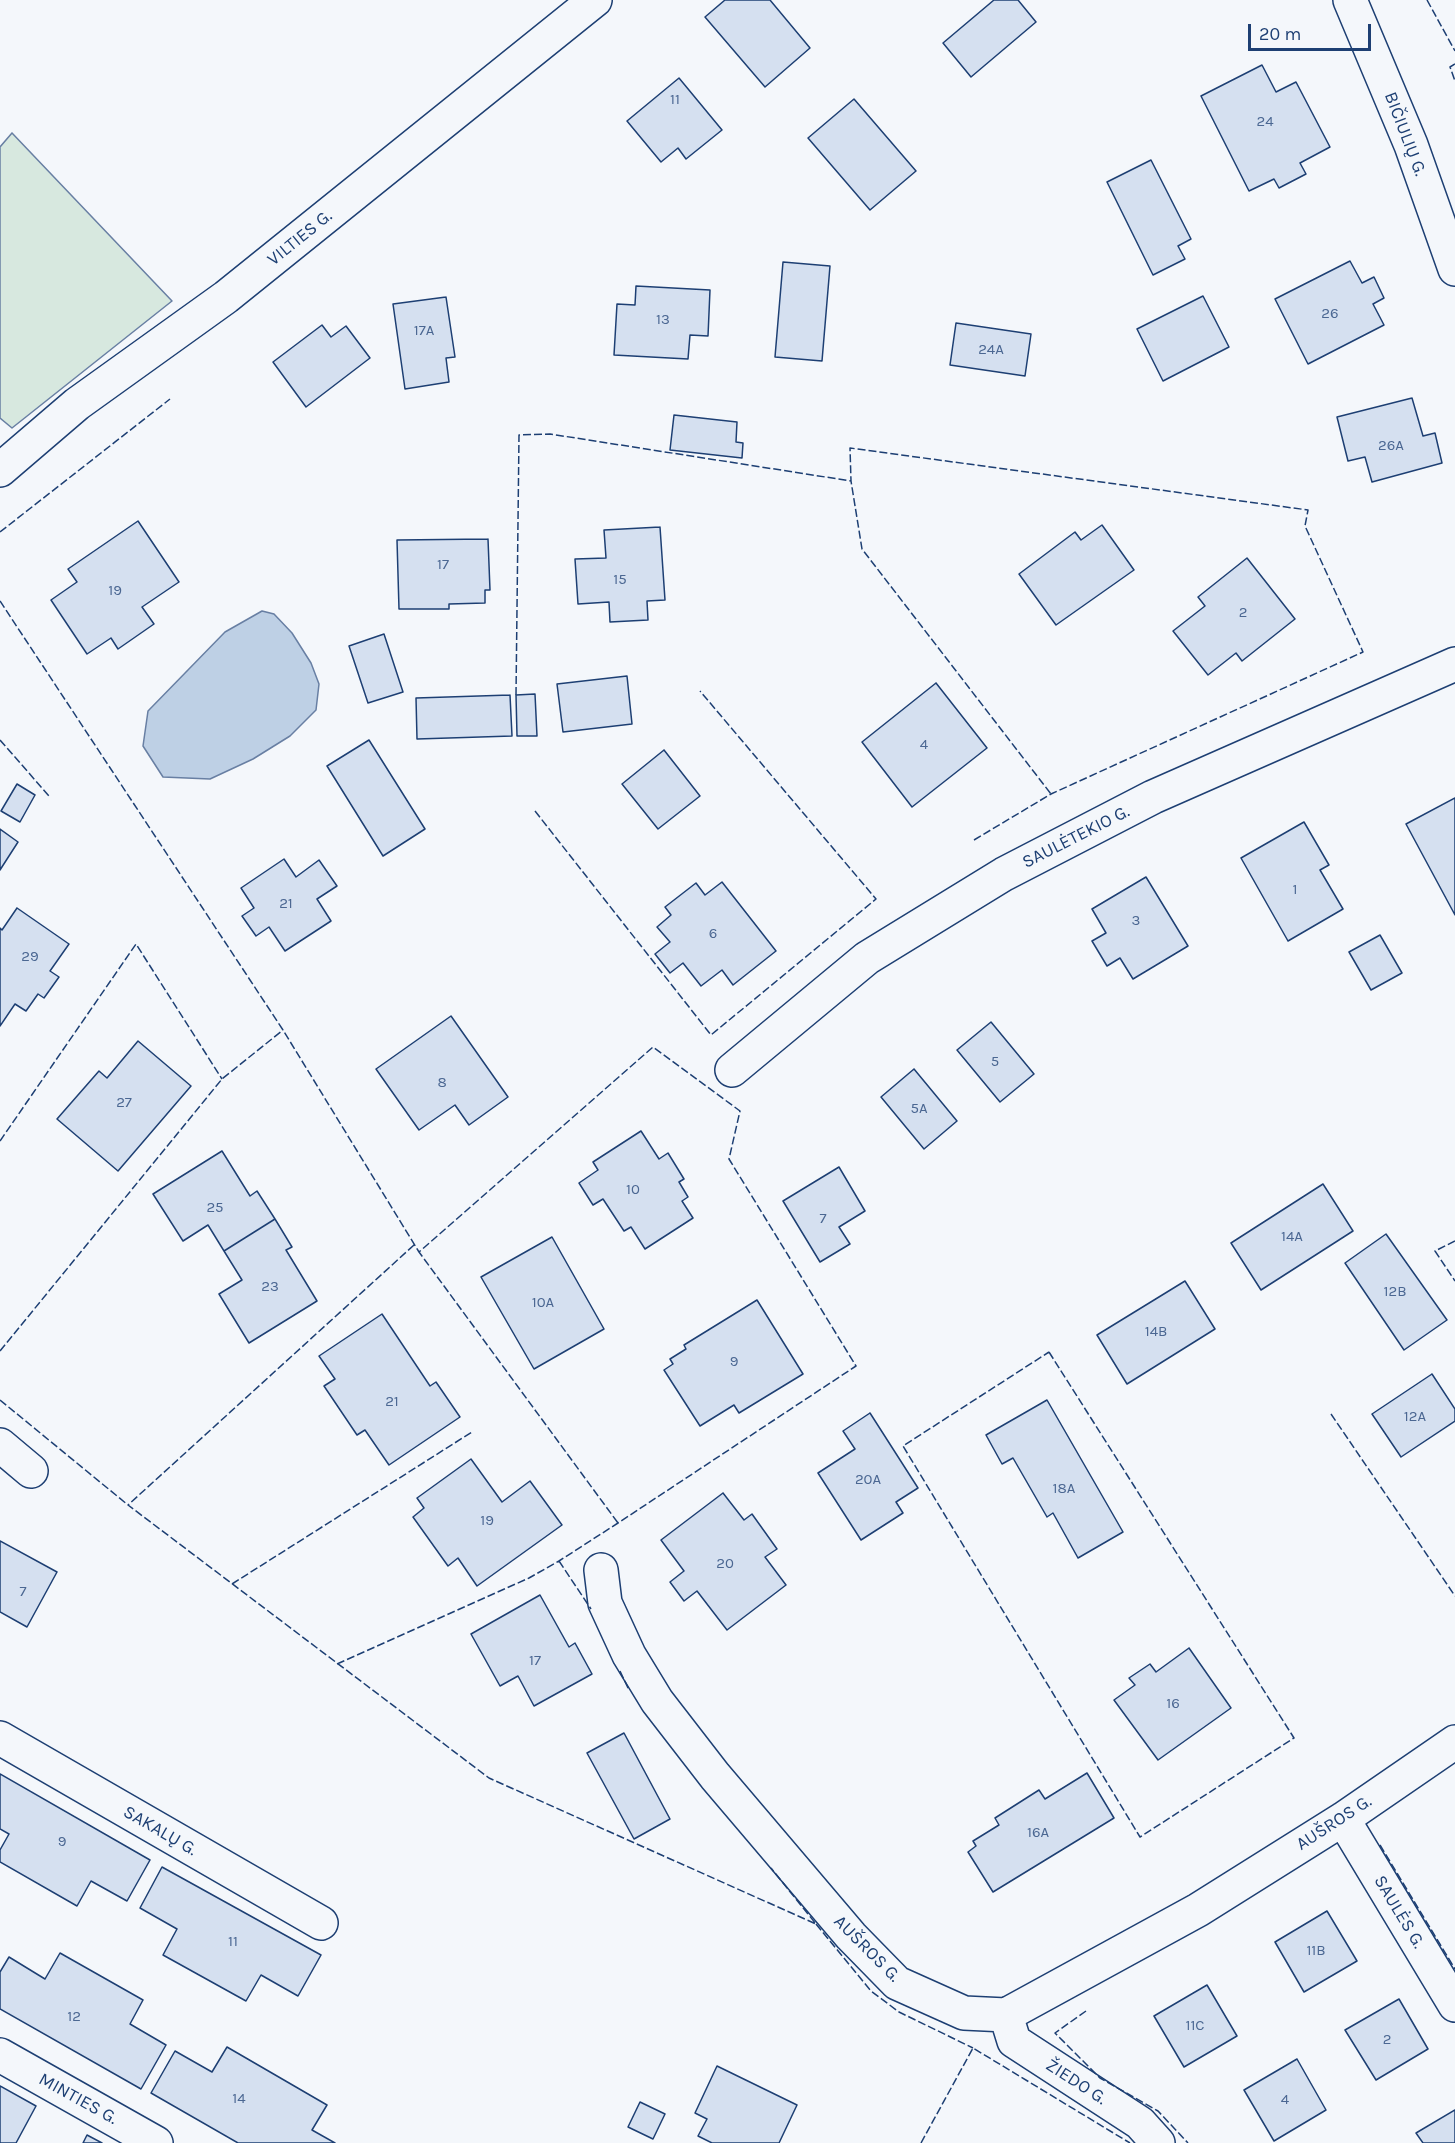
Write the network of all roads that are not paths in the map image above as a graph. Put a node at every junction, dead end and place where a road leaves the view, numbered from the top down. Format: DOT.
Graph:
graph roads {
  1 [pos="595,0"];
  2 [pos="1350,0"];
  3 [pos="1455,269"];
  4 [pos="0,470"];
  5 [pos="1455,664"];
  6 [pos="732,1070"];
  7 [pos="0,1445"];
  8 [pos="31,1471"];
  9 [pos="601,1570"];
  10 [pos="0,1738"];
  11 [pos="1455,1742"];
  12 [pos="1343,1819"];
  13 [pos="321,1923"];
  14 [pos="1455,2005"];
  15 [pos="1006,2015"];
  16 [pos="0,2055"];
  17 [pos="156,2143"];
  18 [pos="1158,2143"];
  1 -- 4 [label="street, VILTIES G."];
  2 -- 3 [label="street, BIČIULIŲ G."];
  5 -- 6 [label="street, SAULĖTEKIO G."];
  7 -- 8 [label="street"];
  9 -- 15 [label="street, AUŠROS G."];
  10 -- 13 [label="street, SAKALŲ G."];
  11 -- 12 [label="street, AUŠROS G."];
  12 -- 14 [label="street, SAULĖS G."];
  12 -- 15 [label="street, AUŠROS G."];
  15 -- 18 [label="street, ŽIEDO G."];
  16 -- 17 [label="street, MINTIES G."];
}
